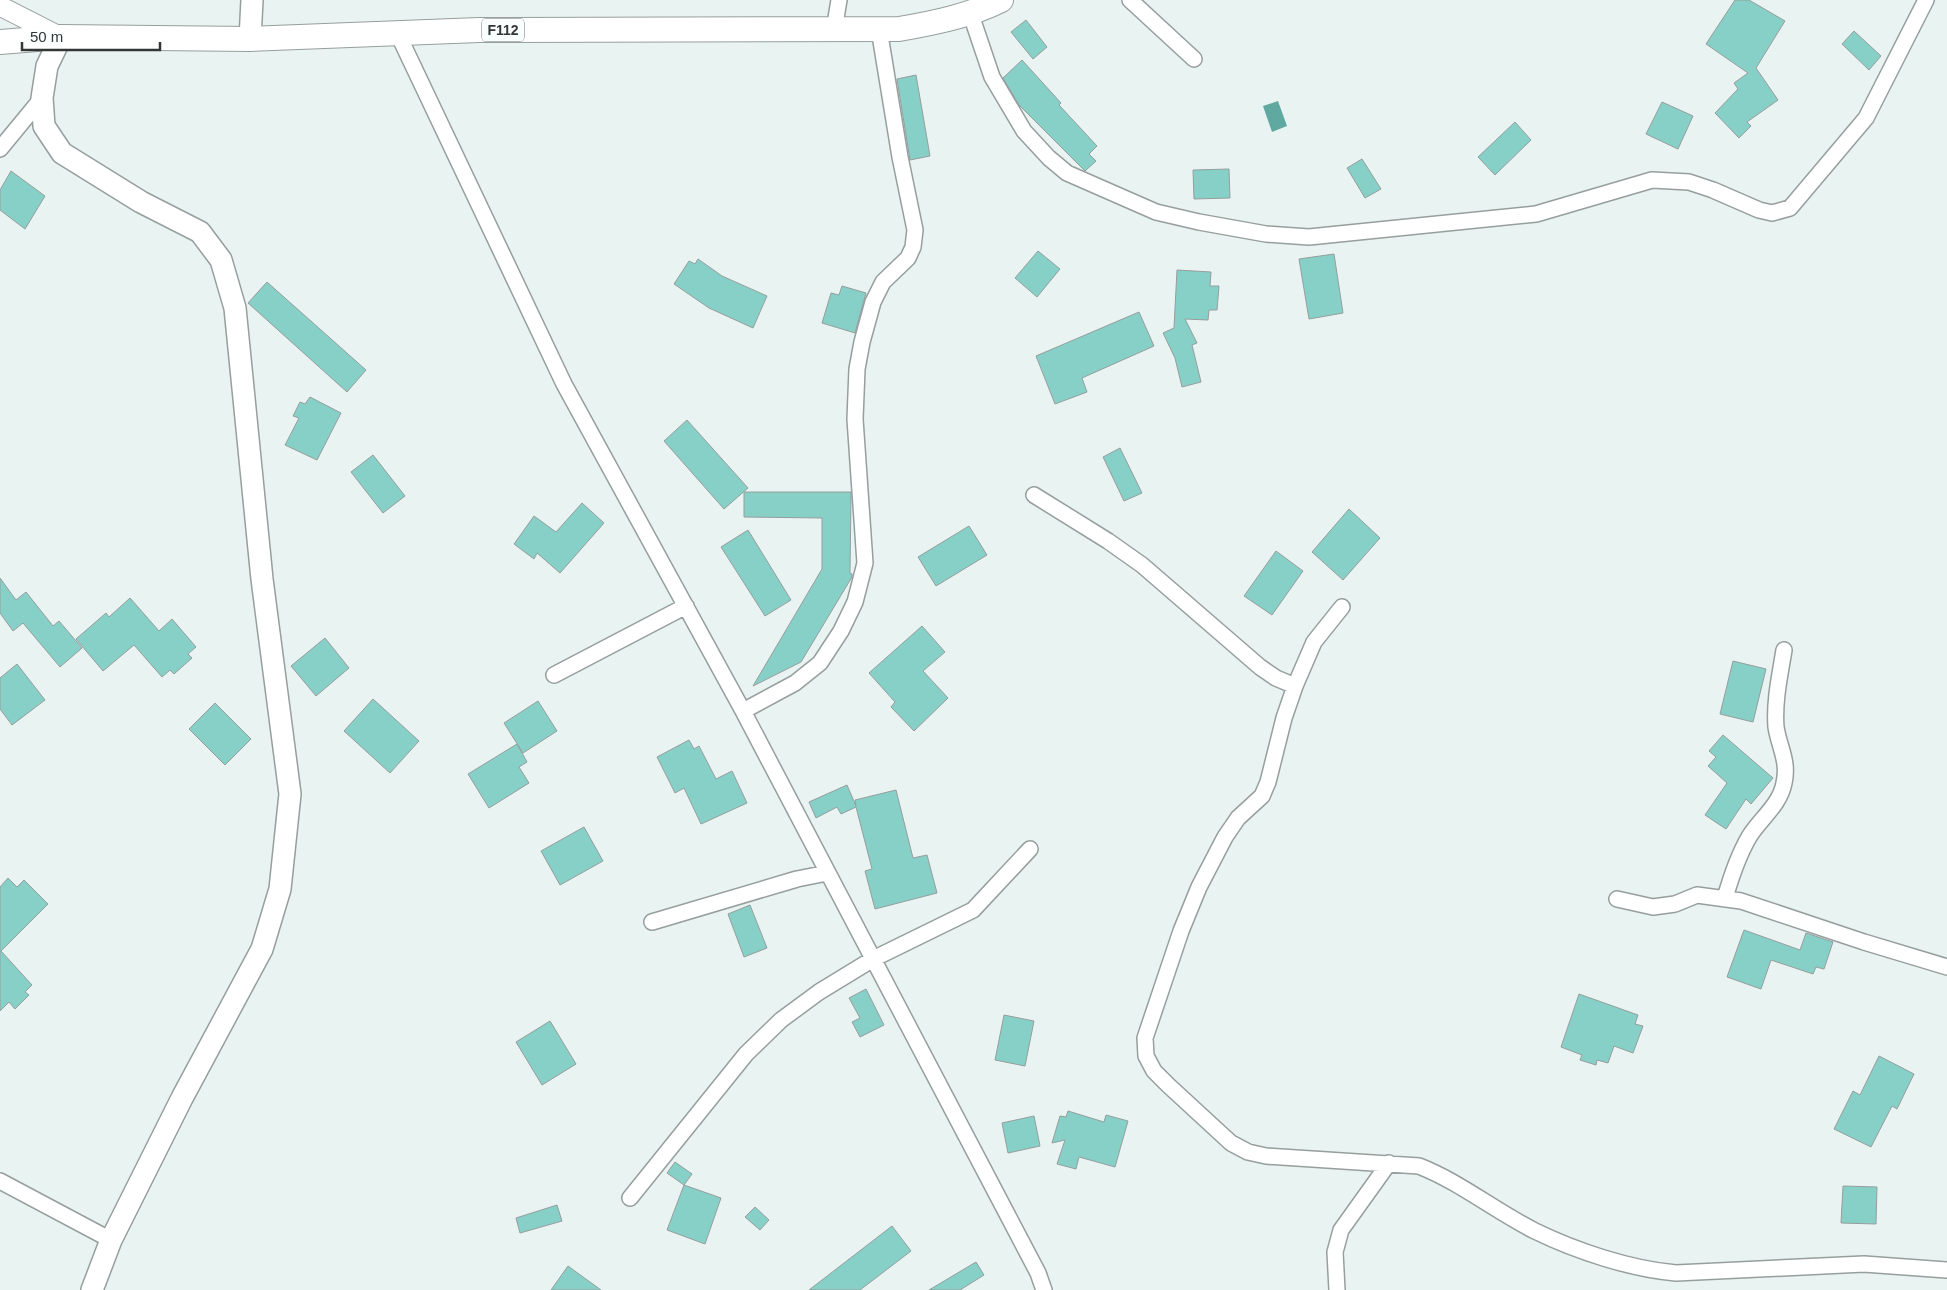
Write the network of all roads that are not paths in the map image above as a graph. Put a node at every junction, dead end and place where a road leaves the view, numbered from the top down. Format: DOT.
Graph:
graph roads {
  1 [pos="252,0"];
  2 [pos="839,0"];
  3 [pos="1001,0"];
  4 [pos="1130,0"];
  5 [pos="1926,0"];
  6 [pos="0,6"];
  7 [pos="970,12"];
  8 [pos="879,29"];
  9 [pos="834,30"];
  10 [pos="397,32"];
  11 [pos="61,37"];
  12 [pos="250,39"];
  13 [pos="0,42"];
  14 [pos="1194,59"];
  15 [pos="42,98"];
  16 [pos="0,149"];
  17 [pos="1034,495"];
  18 [pos="686,606"];
  19 [pos="1342,607"];
  20 [pos="1784,650"];
  21 [pos="554,676"];
  22 [pos="1295,686"];
  23 [pos="743,711"];
  24 [pos="1030,849"];
  25 [pos="827,873"];
  26 [pos="1725,898"];
  27 [pos="1617,899"];
  28 [pos="652,922"];
  29 [pos="873,960"];
  30 [pos="1947,967"];
  31 [pos="1389,1163"];
  32 [pos="0,1182"];
  33 [pos="630,1198"];
  34 [pos="111,1240"];
  35 [pos="1947,1270"];
  36 [pos="92,1290"];
  37 [pos="1044,1290"];
  38 [pos="1337,1290"];
  1 -- 12 [label="main road"];
  2 -- 9 [label="street"];
  3 -- 7 [label="main road, F112"];
  4 -- 14 [label="street"];
  5 -- 7 [label="street"];
  6 -- 11 [label="street"];
  7 -- 8 [label="main road, F112"];
  8 -- 9 [label="main road, F112"];
  8 -- 23 [label="street"];
  9 -- 10 [label="main road, F112"];
  10 -- 12 [label="main road, F112"];
  10 -- 18 [label="street"];
  11 -- 12 [label="main road, F112"];
  11 -- 13 [label="main road, F112"];
  11 -- 15 [label="main road"];
  15 -- 16 [label="street"];
  15 -- 34 [label="main road"];
  17 -- 22 [label="street"];
  18 -- 21 [label="street"];
  18 -- 23 [label="street"];
  19 -- 22 [label="street"];
  20 -- 26 [label="street"];
  22 -- 31 [label="street"];
  23 -- 25 [label="street"];
  24 -- 29 [label="street"];
  25 -- 28 [label="street"];
  25 -- 29 [label="street"];
  26 -- 27 [label="street"];
  26 -- 30 [label="street"];
  29 -- 33 [label="street"];
  29 -- 37 [label="street"];
  31 -- 35 [label="street"];
  31 -- 38 [label="street"];
  32 -- 34 [label="street"];
  34 -- 36 [label="main road"];
}
